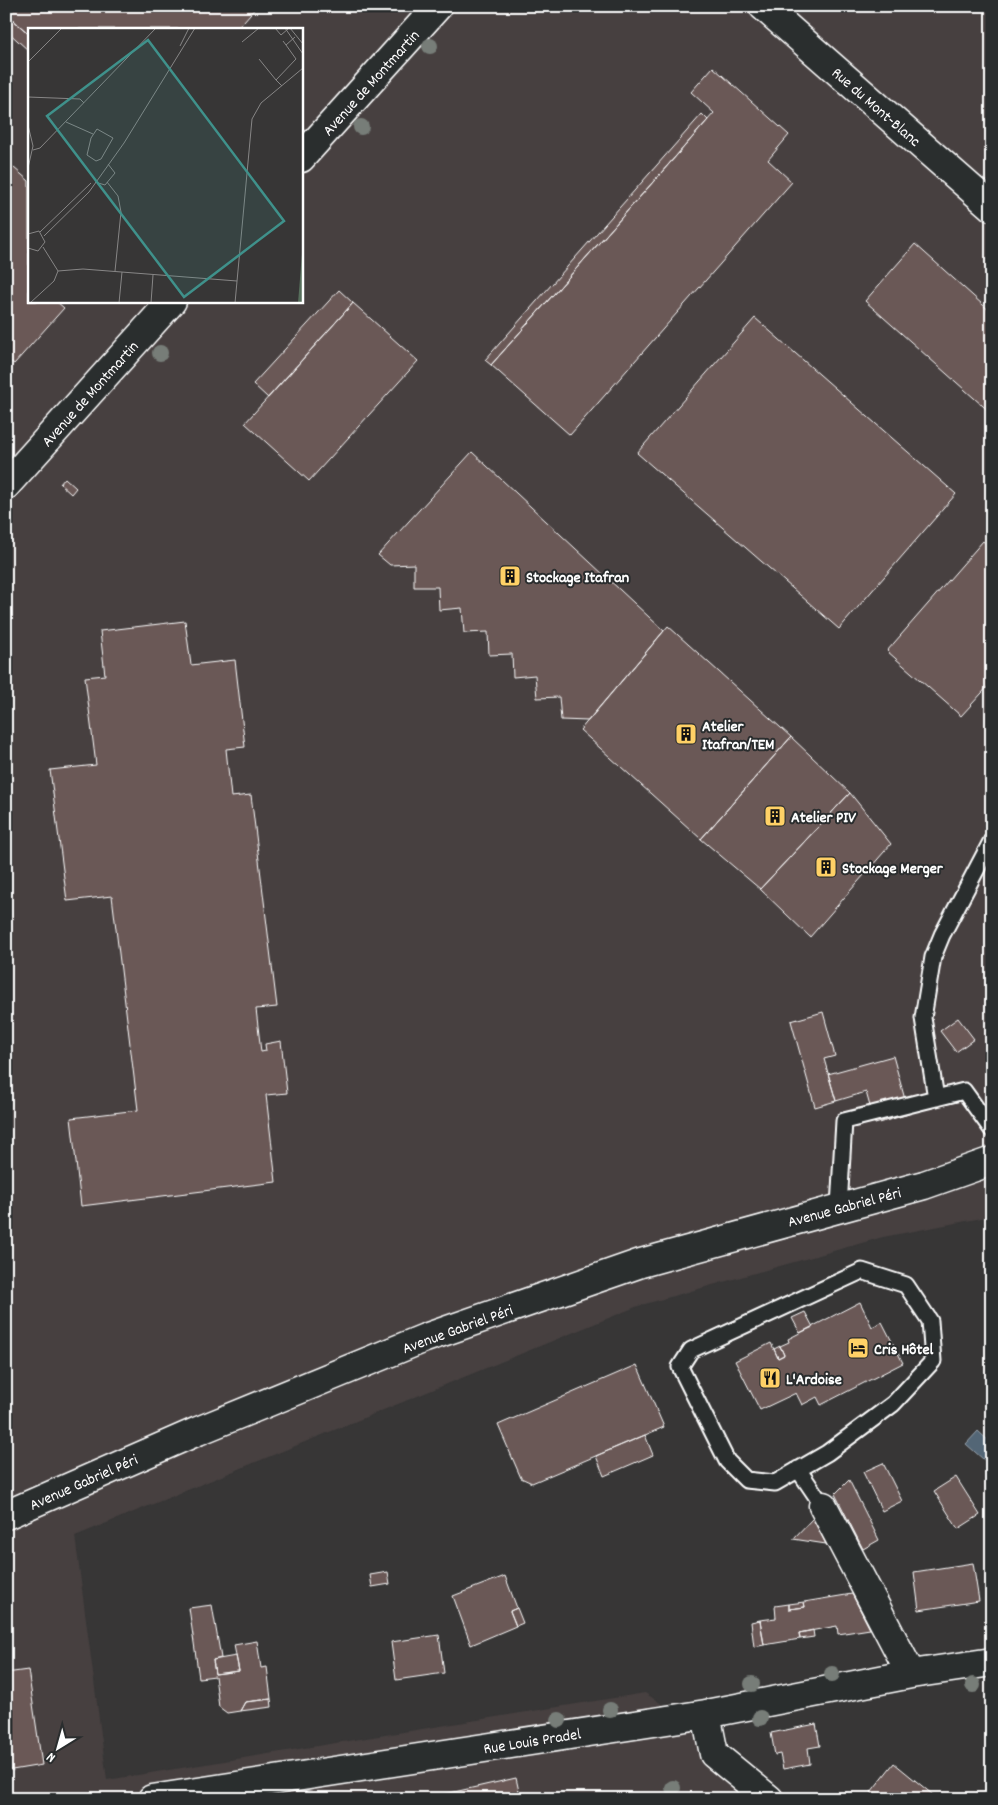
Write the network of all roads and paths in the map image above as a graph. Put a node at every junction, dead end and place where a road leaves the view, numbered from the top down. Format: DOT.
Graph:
graph roads {
  1 [pos="438,6"];
  2 [pos="763,6"];
  3 [pos="302,157"];
  4 [pos="992,207"];
  5 [pos="171,302"];
  6 [pos="6,485"];
  7 [pos="992,840"];
  8 [pos="936,1098"];
  9 [pos="992,1130"];
  10 [pos="992,1161"];
  11 [pos="992,1174"];
  12 [pos="924,1185"];
  13 [pos="839,1207"];
  14 [pos="798,1470"];
  15 [pos="823,1506"];
  16 [pos="6,1515"];
  17 [pos="992,1662"];
  18 [pos="911,1674"];
  19 [pos="706,1714"];
  20 [pos="152,1799"];
  21 [pos="769,1799"];
  1 -- 3 [label="street, Avenue de Montmartin"];
  2 -- 4 [label="street, Rue du Mont-Blanc"];
  5 -- 6 [label="street, Avenue de Montmartin"];
  7 -- 8 [label="lane"];
  8 -- 9 [label="lane"];
  8 -- 13 [label="lane"];
  10 -- 12 [label="street, Avenue Gabriel Péri"];
  11 -- 12 [label="street, Avenue Gabriel Péri"];
  12 -- 13 [label="street, Avenue Gabriel Péri"];
  13 -- 16 [label="street, Avenue Gabriel Péri"];
  14 -- 14 [label="lane"];
  14 -- 15 [label="lane"];
  15 -- 18 [label="street"];
  17 -- 18 [label="street, Rue Louis Pradel"];
  18 -- 19 [label="street, Rue Louis Pradel"];
  19 -- 20 [label="street, Rue Louis Pradel"];
  19 -- 21 [label="street"];
}
